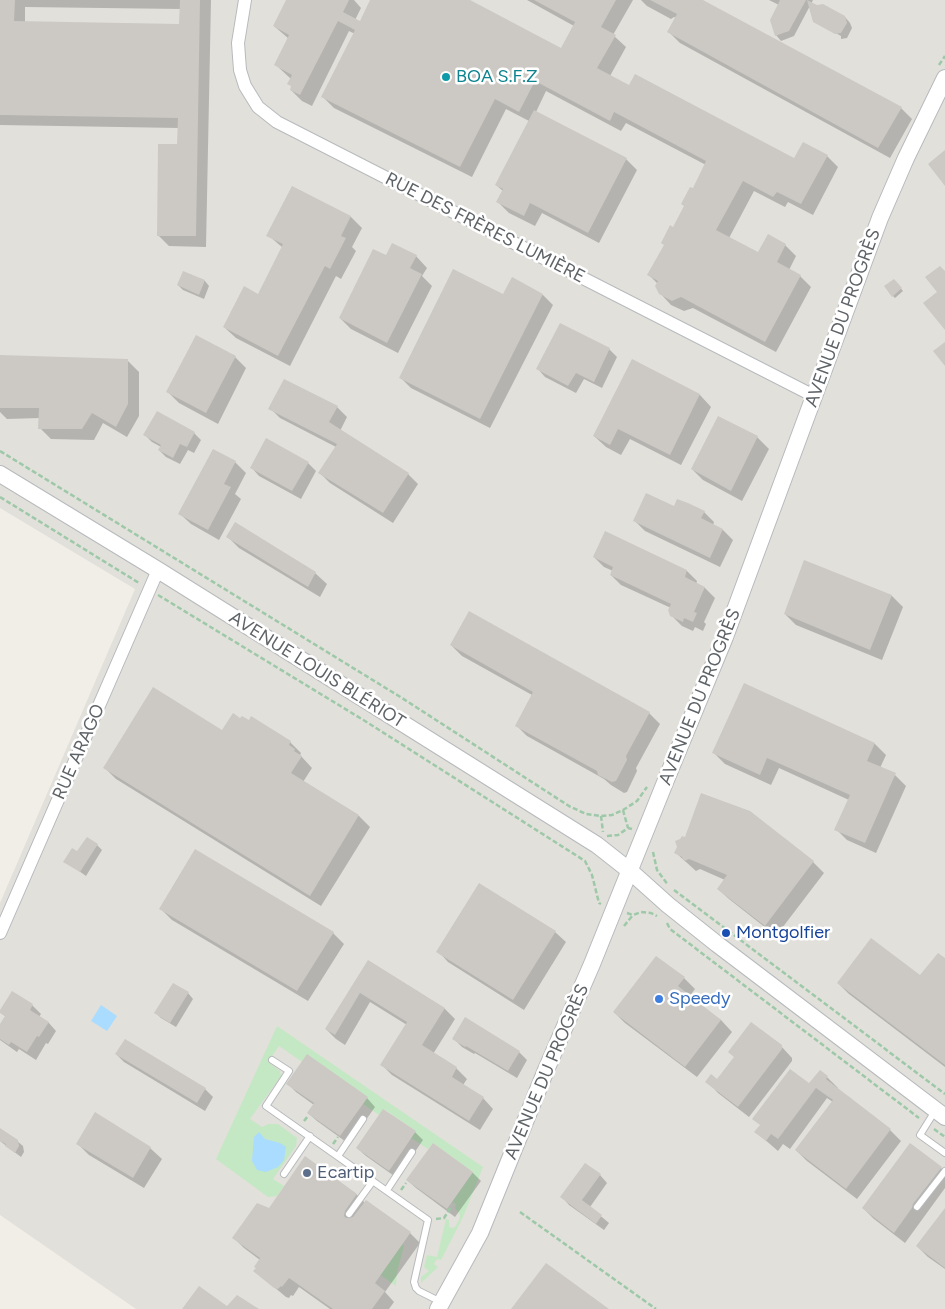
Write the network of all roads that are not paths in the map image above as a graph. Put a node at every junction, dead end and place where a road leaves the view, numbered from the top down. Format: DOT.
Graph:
graph roads {
  1 [pos="245,0"];
  2 [pos="945,78"];
  3 [pos="814,396"];
  4 [pos="0,474"];
  5 [pos="158,570"];
  6 [pos="630,871"];
  7 [pos="0,932"];
  8 [pos="272,1060"];
  9 [pos="936,1117"];
  10 [pos="363,1119"];
  11 [pos="310,1136"];
  12 [pos="412,1152"];
  13 [pos="945,1153"];
  14 [pos="338,1156"];
  15 [pos="945,1171"];
  16 [pos="284,1174"];
  17 [pos="373,1181"];
  18 [pos="386,1190"];
  19 [pos="917,1207"];
  20 [pos="349,1214"];
  21 [pos="440,1306"];
  1 -- 3 [label="street, RUE DES FRÈRES LUMIÈRE"];
  2 -- 3 [label="street, AVENUE DU PROGRÈS"];
  3 -- 6 [label="street, AVENUE DU PROGRÈS"];
  4 -- 5 [label="street, AVENUE LOUIS BLÉRIOT"];
  5 -- 6 [label="street, AVENUE LOUIS BLÉRIOT"];
  5 -- 7 [label="street, RUE ARAGO"];
  6 -- 9 [label="street, AVENUE LOUIS BLÉRIOT"];
  6 -- 21 [label="street, AVENUE DU PROGRÈS"];
  8 -- 11 [label="lane"];
  9 -- 13 [label="lane"];
  10 -- 14 [label="lane"];
  11 -- 14 [label="lane"];
  11 -- 16 [label="lane"];
  12 -- 18 [label="lane"];
  14 -- 17 [label="lane"];
  15 -- 19 [label="lane"];
  17 -- 18 [label="lane"];
  17 -- 20 [label="lane"];
  18 -- 21 [label="lane"];
}
